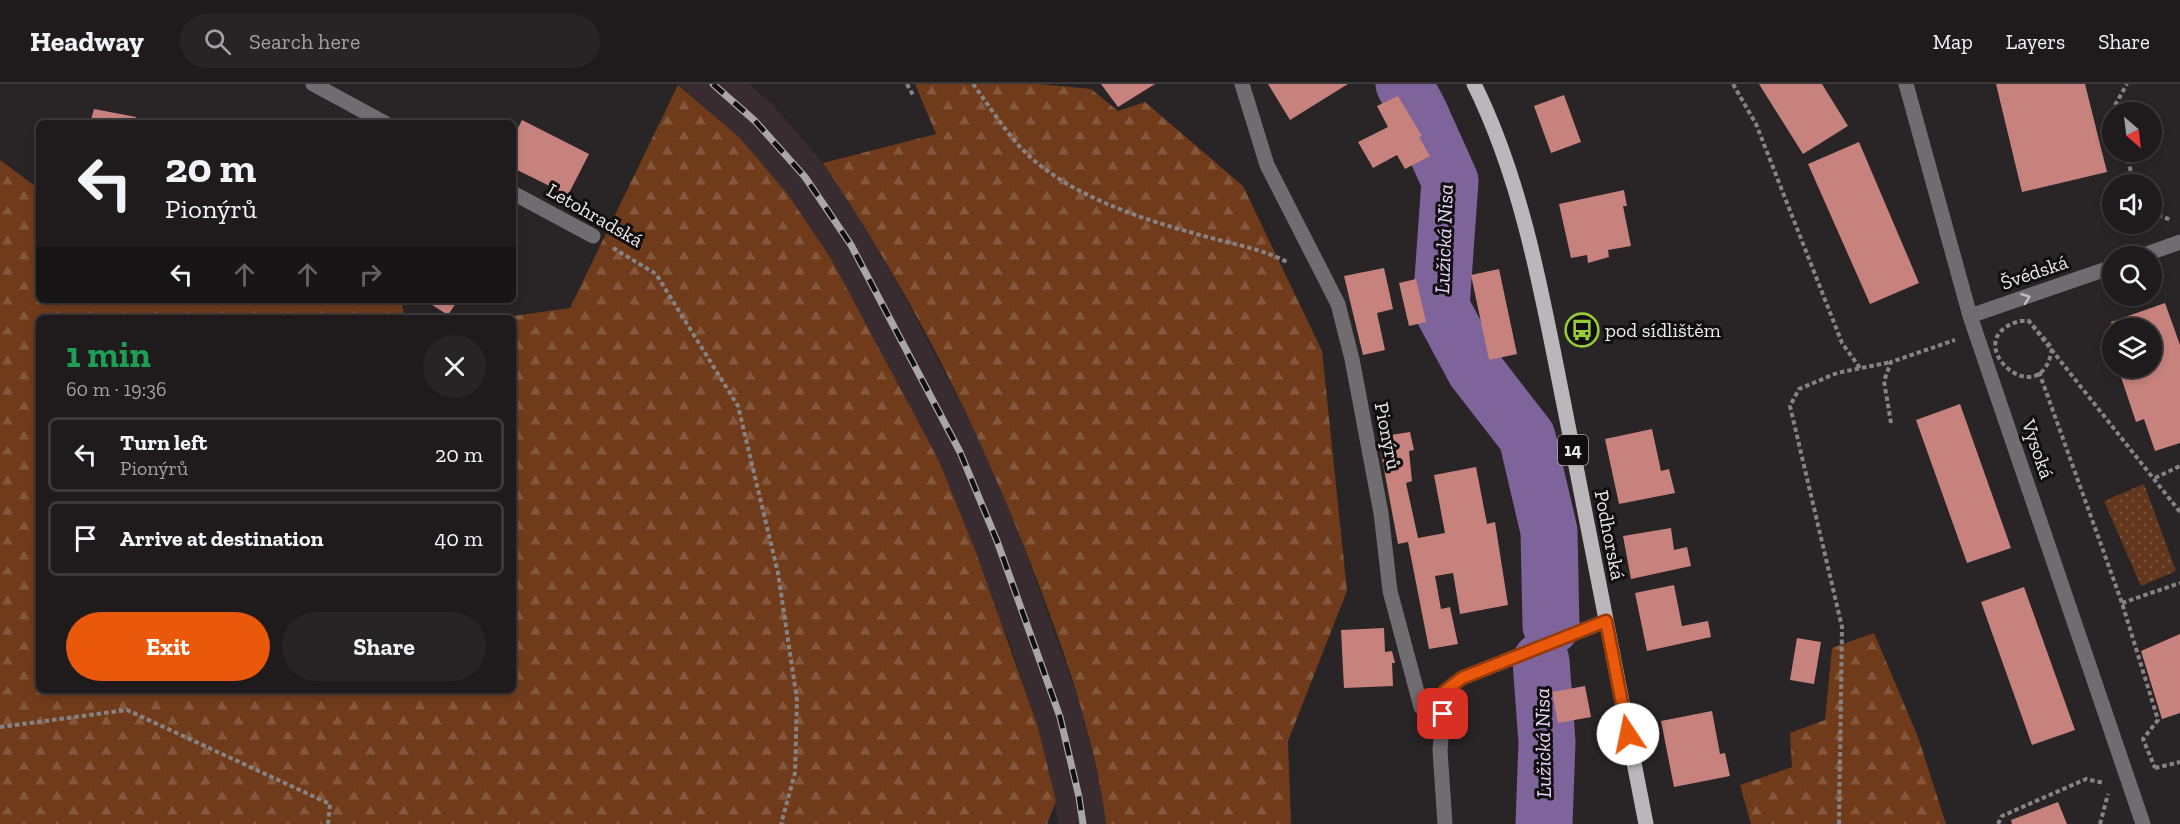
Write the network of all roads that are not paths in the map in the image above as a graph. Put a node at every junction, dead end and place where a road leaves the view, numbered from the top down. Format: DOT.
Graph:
graph roads {
  1 [pos="313,84"];
  2 [pos="1242,84"];
  3 [pos="1474,84"];
  4 [pos="1906,84"];
  5 [pos="379,120"];
  6 [pos="516,195"];
  7 [pos="592,236"];
  8 [pos="2180,243"];
  9 [pos="2162,249"];
  10 [pos="2102,271"];
  11 [pos="1970,316"];
  12 [pos="1606,621"];
  13 [pos="1443,714"];
  14 [pos="1445,824"];
  15 [pos="1646,824"];
  16 [pos="2143,824"];
  1 -- 5 [label="street"];
  2 -- 13 [label="street, Pionýrů"];
  3 -- 12 [label="main road, Podhorská / 14"];
  4 -- 11 [label="street, Vysoká"];
  6 -- 7 [label="street, Letohradská"];
  8 -- 9 [label="street"];
  11 -- 10 [label="street, Švédská, one-way"];
  11 -- 16 [label="street, Vysoká"];
  12 -- 13 [label="street"];
  12 -- 15 [label="main road, Podhorská / 14"];
  13 -- 14 [label="street"];
}
